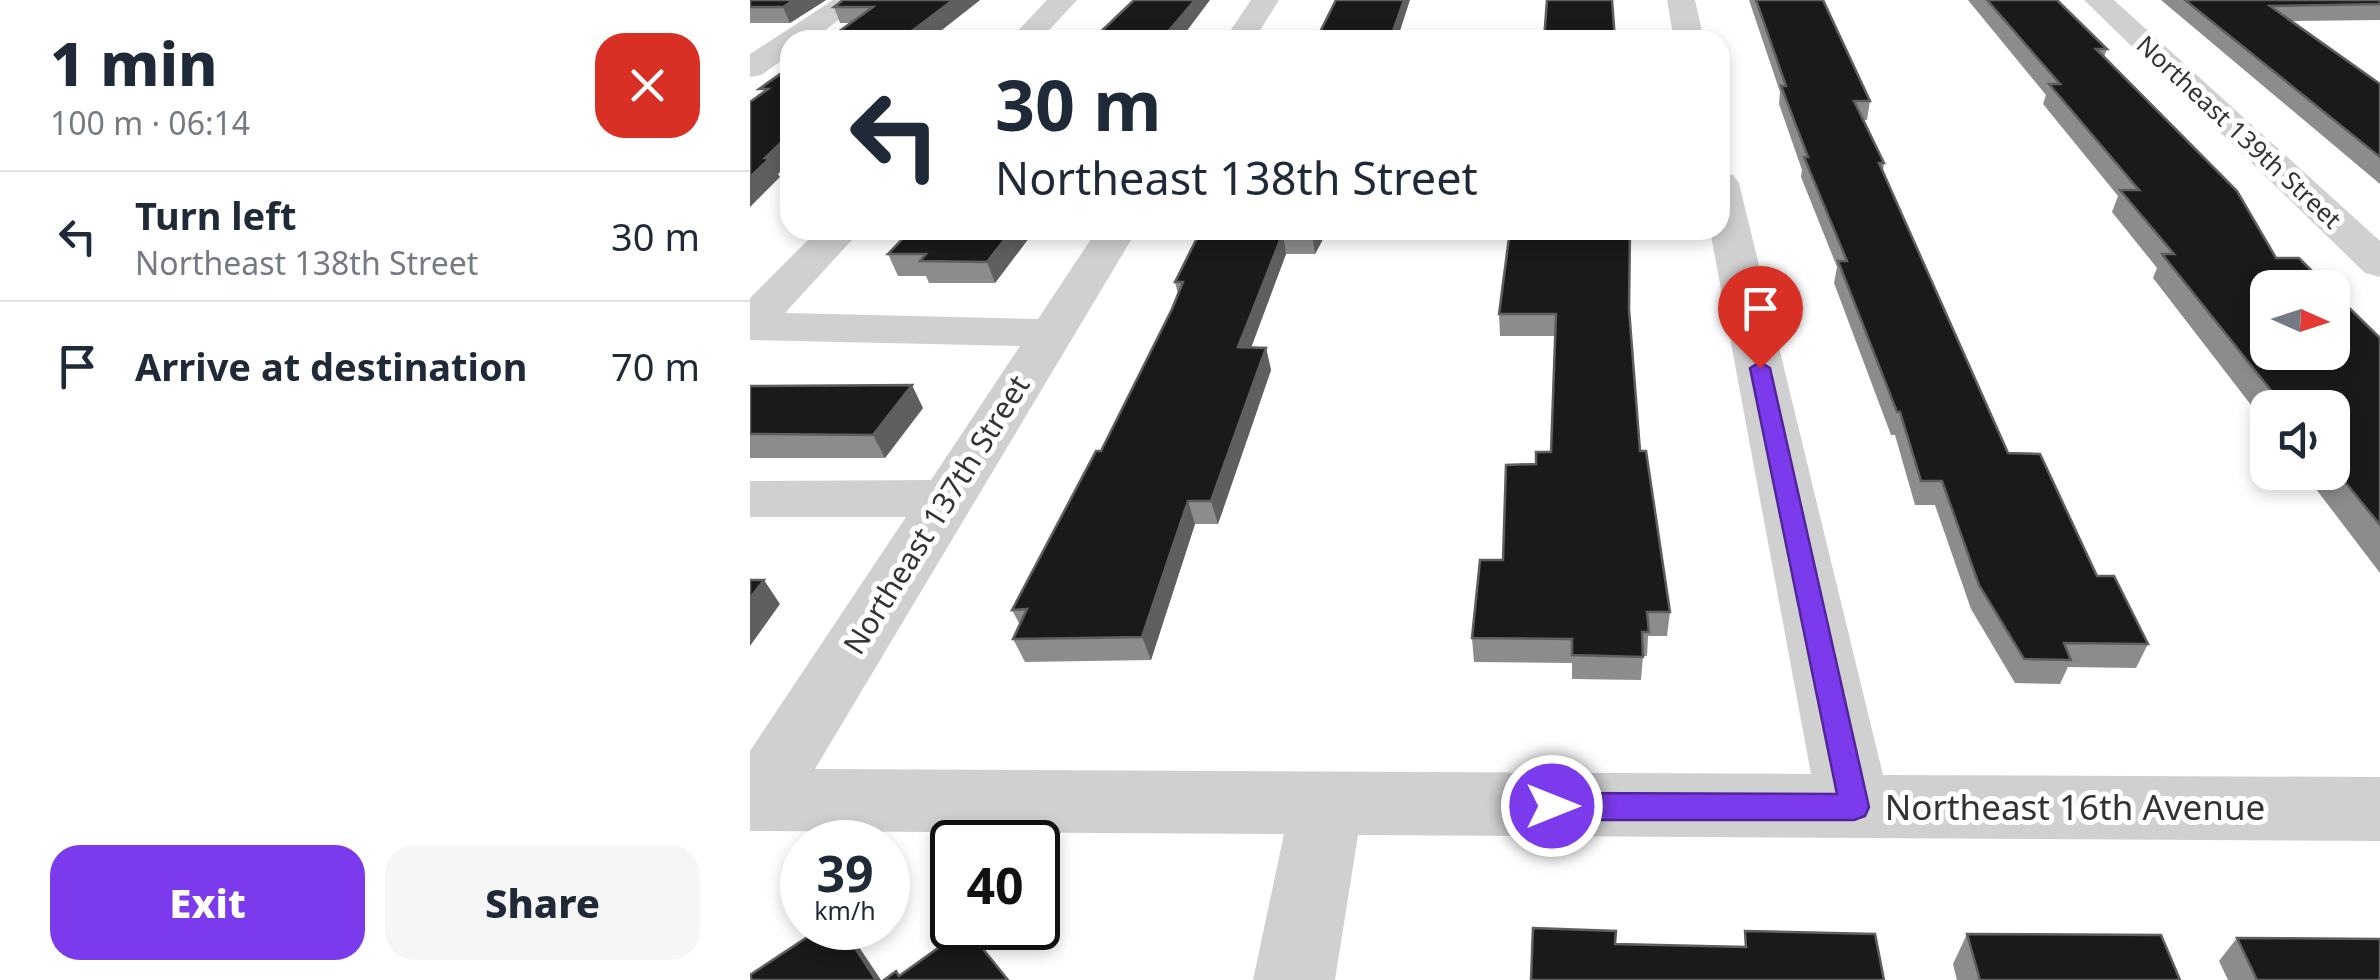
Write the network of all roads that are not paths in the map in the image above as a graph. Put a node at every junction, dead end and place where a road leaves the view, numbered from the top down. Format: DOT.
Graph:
graph roads {
  1 [pos="851,0"];
  2 [pos="1063,0"];
  3 [pos="1265,0"];
  4 [pos="1680,0"];
  5 [pos="2098,0"];
  6 [pos="807,30"];
  7 [pos="1034,30"];
  8 [pos="1246,30"];
  9 [pos="1687,30"];
  10 [pos="780,48"];
  11 [pos="750,68"];
  12 [pos="1730,230"];
  13 [pos="831,240"];
  14 [pos="1111,240"];
  15 [pos="2380,264"];
  16 [pos="750,325"];
  17 [pos="1051,333"];
  18 [pos="948,498"];
  19 [pos="750,499"];
  20 [pos="754,800"];
  21 [pos="1326,806"];
  22 [pos="1854,807"];
  23 [pos="2380,809"];
  24 [pos="1294,980"];
  1 -- 6 [label="street"];
  2 -- 7 [label="street"];
  3 -- 8 [label="street"];
  4 -- 9 [label="street"];
  5 -- 15 [label="street, Northeast 139th Street"];
  10 -- 11 [label="street"];
  12 -- 22 [label="street"];
  13 -- 16 [label="street"];
  14 -- 17 [label="street, Northeast 137th Street"];
  16 -- 17 [label="street"];
  17 -- 18 [label="street, Northeast 137th Street"];
  18 -- 19 [label="street"];
  18 -- 20 [label="street, Northeast 137th Street"];
  20 -- 21 [label="street, Northeast 16th Avenue"];
  21 -- 22 [label="street, Northeast 16th Avenue"];
  21 -- 24 [label="street"];
  22 -- 23 [label="street, Northeast 16th Avenue"];
}
